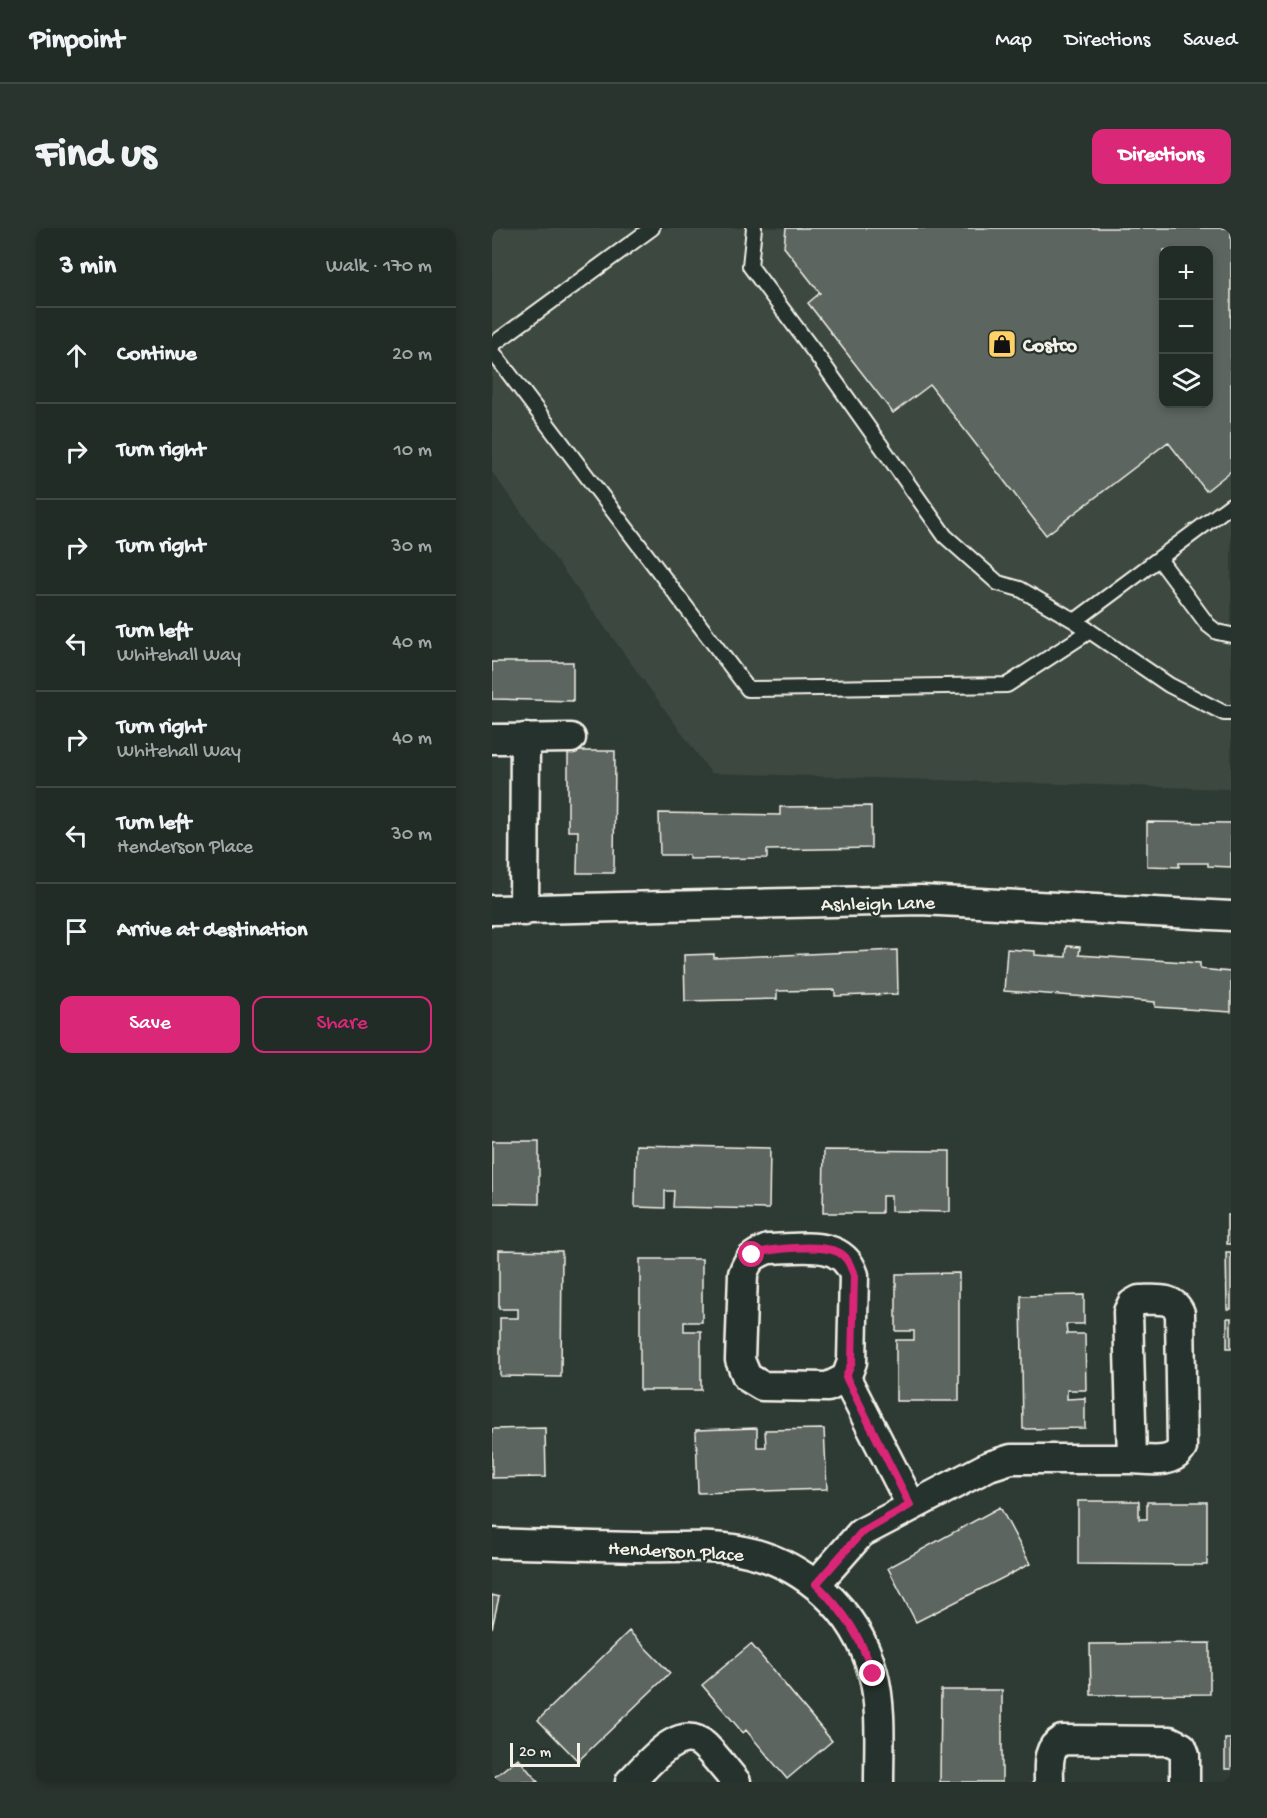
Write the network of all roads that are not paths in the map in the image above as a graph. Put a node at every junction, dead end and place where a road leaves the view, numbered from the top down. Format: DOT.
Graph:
graph roads {
  1 [pos="652,228"];
  2 [pos="754,228"];
  3 [pos="492,345"];
  4 [pos="492,351"];
  5 [pos="1231,506"];
  6 [pos="1159,559"];
  7 [pos="1075,621"];
  8 [pos="1090,631"];
  9 [pos="1231,635"];
  10 [pos="1231,713"];
  11 [pos="525,738"];
  12 [pos="571,738"];
  13 [pos="492,739"];
  14 [pos="492,910"];
  15 [pos="524,911"];
  16 [pos="1231,916"];
  17 [pos="846,1377"];
  18 [pos="1132,1459"];
  19 [pos="910,1505"];
  20 [pos="492,1543"];
  21 [pos="816,1584"];
  22 [pos="630,1782"];
  23 [pos="736,1782"];
  24 [pos="879,1782"];
  25 [pos="1049,1782"];
  26 [pos="1185,1782"];
  1 -- 3 [label="lane"];
  2 -- 7 [label="lane"];
  4 -- 8 [label="lane"];
  5 -- 6 [label="lane"];
  6 -- 7 [label="lane"];
  6 -- 9 [label="lane"];
  7 -- 8 [label="lane"];
  8 -- 10 [label="lane"];
  11 -- 12 [label="street"];
  11 -- 13 [label="street"];
  11 -- 15 [label="street"];
  14 -- 15 [label="street, Ashleigh Lane"];
  15 -- 16 [label="street, Ashleigh Lane"];
  17 -- 17 [label="street"];
  17 -- 19 [label="street"];
  18 -- 18 [label="street"];
  18 -- 19 [label="street"];
  19 -- 21 [label="street"];
  20 -- 21 [label="street, Henderson Place"];
  21 -- 24 [label="street, Henderson Place"];
  22 -- 23 [label="street"];
  25 -- 26 [label="street"];
}
